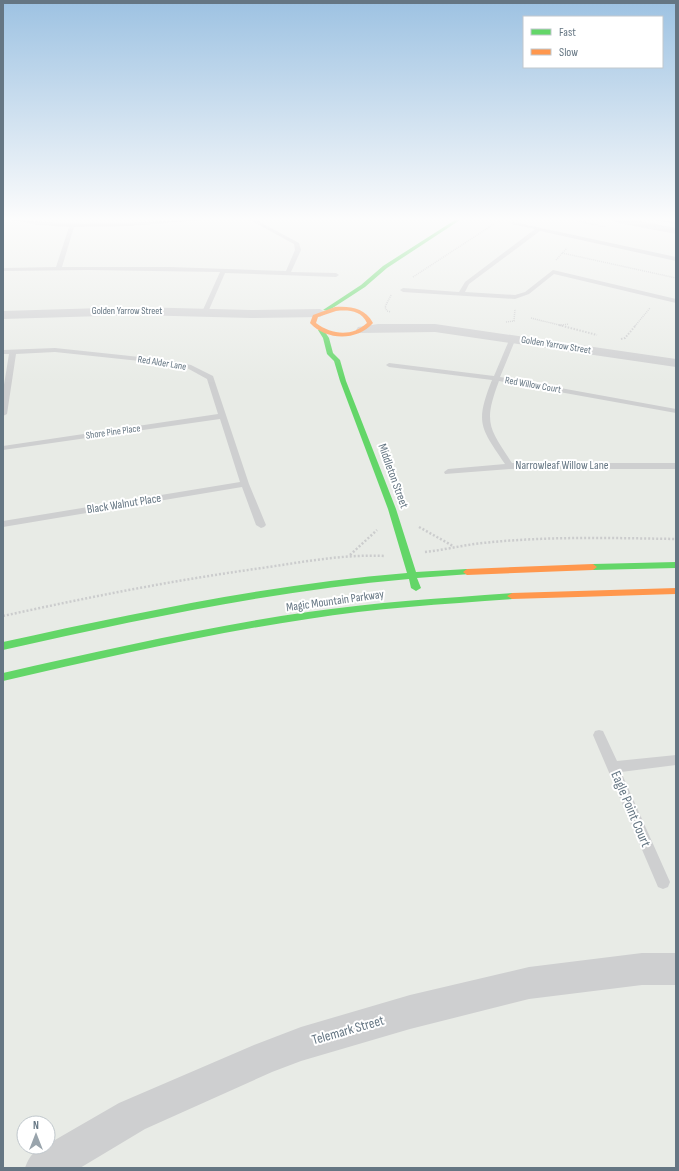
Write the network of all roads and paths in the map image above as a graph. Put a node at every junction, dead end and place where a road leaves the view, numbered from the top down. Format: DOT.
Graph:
graph roads {
  1 [pos="221,275"];
  2 [pos="328,275"];
  3 [pos="336,275"];
  4 [pos="376,275"];
  5 [pos="478,275"];
  6 [pos="550,275"];
  7 [pos="564,275"];
  8 [pos="661,275"];
  9 [pos="676,278"];
  10 [pos="363,286"];
  11 [pos="403,290"];
  12 [pos="461,294"];
  13 [pos="659,297"];
  14 [pos="676,301"];
  15 [pos="204,312"];
  16 [pos="323,312"];
  17 [pos="363,313"];
  18 [pos="251,314"];
  19 [pos="3,315"];
  20 [pos="531,318"];
  21 [pos="569,324"];
  22 [pos="561,326"];
  23 [pos="435,328"];
  24 [pos="318,329"];
  25 [pos="359,332"];
  26 [pos="603,337"];
  27 [pos="513,338"];
  28 [pos="619,340"];
  29 [pos="13,351"];
  30 [pos="3,352"];
  31 [pos="341,353"];
  32 [pos="676,363"];
  33 [pos="390,365"];
  34 [pos="498,379"];
  35 [pos="676,411"];
  36 [pos="3,414"];
  37 [pos="223,416"];
  38 [pos="3,448"];
  39 [pos="510,466"];
  40 [pos="676,466"];
  41 [pos="448,472"];
  42 [pos="245,484"];
  43 [pos="3,524"];
  44 [pos="260,525"];
  45 [pos="432,533"];
  46 [pos="374,534"];
  47 [pos="676,539"];
  48 [pos="454,546"];
  49 [pos="427,552"];
  50 [pos="350,555"];
  51 [pos="385,556"];
  52 [pos="676,565"];
  53 [pos="412,575"];
  54 [pos="676,591"];
  55 [pos="420,603"];
  56 [pos="3,616"];
  57 [pos="3,646"];
  58 [pos="3,677"];
  59 [pos="599,735"];
  60 [pos="676,760"];
  61 [pos="612,767"];
  62 [pos="662,882"];
  63 [pos="676,969"];
  64 [pos="44,1168"];
  1 -- 15 [label="lane"];
  2 -- 3 [label="lane"];
  4 -- 10 [label="street"];
  5 -- 12 [label="lane"];
  6 -- 12 [label="lane"];
  7 -- 13 [label="lane"];
  8 -- 9 [label="path"];
  10 -- 16 [label="street"];
  10 -- 17 [label="street"];
  11 -- 12 [label="lane"];
  13 -- 14 [label="lane"];
  13 -- 28 [label="path"];
  15 -- 18 [label="street, Golden Yarrow Street"];
  15 -- 19 [label="street, Golden Yarrow Street"];
  16 -- 17 [label="street"];
  16 -- 18 [label="street, Golden Yarrow Street"];
  16 -- 24 [label="street"];
  17 -- 23 [label="street, Golden Yarrow Street"];
  17 -- 25 [label="street"];
  18 -- 24 [label="street, Golden Yarrow Street"];
  20 -- 22 [label="path"];
  21 -- 22 [label="path"];
  22 -- 26 [label="path"];
  23 -- 25 [label="street, Golden Yarrow Street"];
  23 -- 27 [label="street, Golden Yarrow Street"];
  24 -- 25 [label="street"];
  24 -- 31 [label="street, Middleton Street"];
  25 -- 31 [label="street"];
  27 -- 32 [label="street, Golden Yarrow Street"];
  27 -- 34 [label="lane"];
  29 -- 30 [label="lane, Red Alder Lane"];
  29 -- 36 [label="lane"];
  29 -- 37 [label="lane, Red Alder Lane"];
  31 -- 53 [label="street, Middleton Street"];
  33 -- 34 [label="lane, Red Willow Court"];
  34 -- 35 [label="lane, Red Willow Court"];
  34 -- 39 [label="lane"];
  37 -- 38 [label="lane, Shore Pine Place"];
  37 -- 42 [label="lane, Red Alder Lane"];
  39 -- 40 [label="lane, Narrowleaf Willow Lane"];
  39 -- 41 [label="lane, Narrowleaf Willow Lane"];
  42 -- 43 [label="lane, Black Walnut Place"];
  42 -- 44 [label="lane, Red Alder Lane"];
  45 -- 48 [label="path"];
  46 -- 50 [label="path"];
  47 -- 48 [label="path"];
  48 -- 49 [label="path"];
  50 -- 51 [label="path"];
  50 -- 56 [label="path"];
  52 -- 53 [label="street, Magic Mountain Parkway"];
  53 -- 55 [label="street, Middleton Street"];
  53 -- 57 [label="street, Magic Mountain Parkway"];
  54 -- 55 [label="street, Magic Mountain Parkway"];
  55 -- 58 [label="street, Magic Mountain Parkway"];
  59 -- 61 [label="lane, Eagle Point Court"];
  60 -- 61 [label="lane"];
  61 -- 62 [label="lane, Eagle Point Court"];
  63 -- 64 [label="street, Telemark Street"];
}
